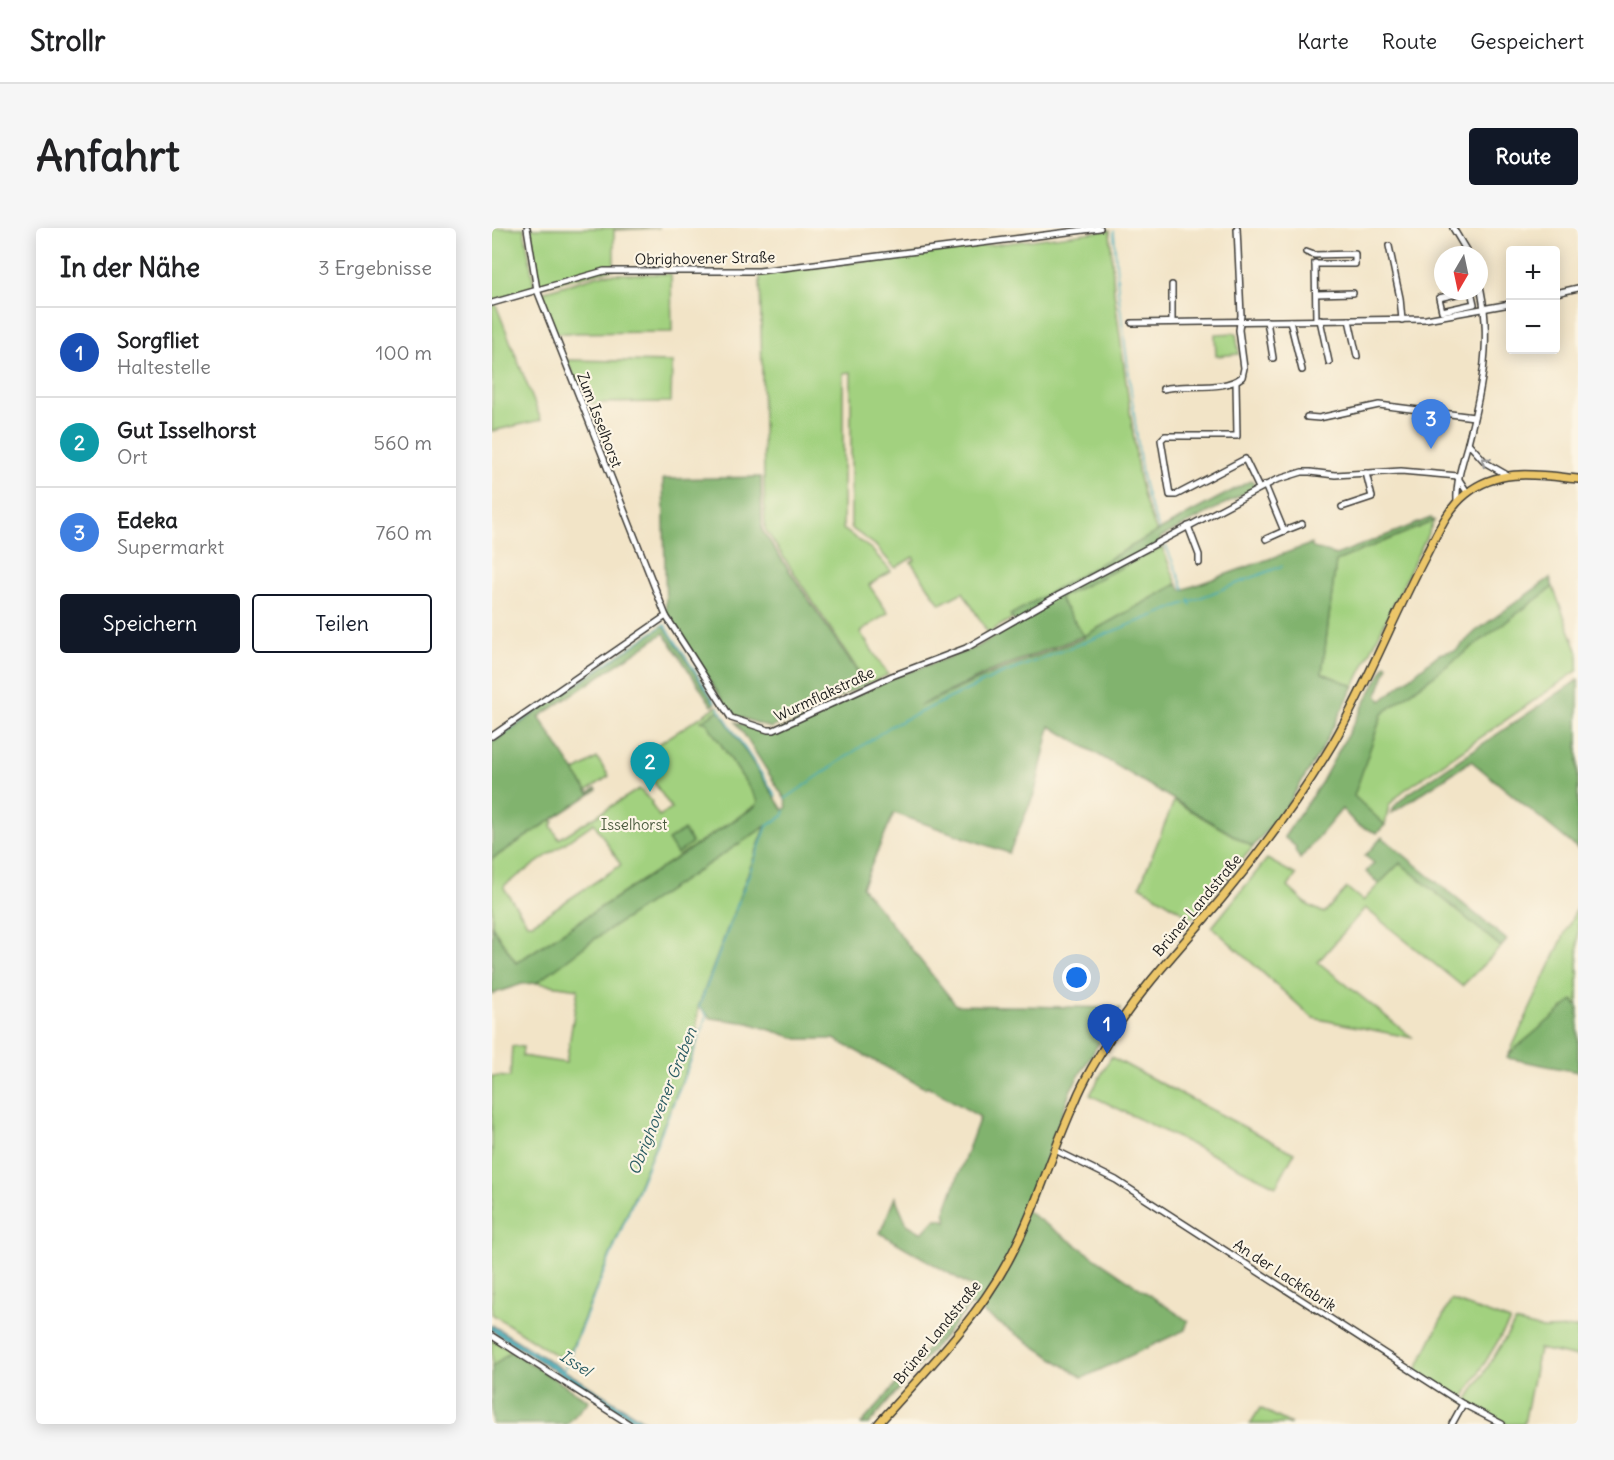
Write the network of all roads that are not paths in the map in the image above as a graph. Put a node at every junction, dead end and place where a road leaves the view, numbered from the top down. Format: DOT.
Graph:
graph roads {
  1 [pos="527,228"];
  2 [pos="1100,228"];
  3 [pos="1237,228"];
  4 [pos="1453,228"];
  5 [pos="1389,246"];
  6 [pos="1464,246"];
  7 [pos="1306,252"];
  8 [pos="1314,255"];
  9 [pos="1315,264"];
  10 [pos="1172,285"];
  11 [pos="1578,288"];
  12 [pos="537,290"];
  13 [pos="1470,291"];
  14 [pos="1560,292"];
  15 [pos="1353,293"];
  16 [pos="1316,294"];
  17 [pos="1483,300"];
  18 [pos="492,303"];
  19 [pos="1506,304"];
  20 [pos="1485,309"];
  21 [pos="1318,320"];
  22 [pos="1349,320"];
  23 [pos="1402,320"];
  24 [pos="1241,321"];
  25 [pos="1267,321"];
  26 [pos="1290,321"];
  27 [pos="1172,322"];
  28 [pos="1132,323"];
  29 [pos="1357,356"];
  30 [pos="1273,358"];
  31 [pos="1329,362"];
  32 [pos="1302,370"];
  33 [pos="1236,382"];
  34 [pos="1162,389"];
  35 [pos="1307,417"];
  36 [pos="1474,417"];
  37 [pos="1468,443"];
  38 [pos="1366,473"];
  39 [pos="1507,475"];
  40 [pos="1458,476"];
  41 [pos="1578,478"];
  42 [pos="1265,485"];
  43 [pos="1259,488"];
  44 [pos="1467,492"];
  45 [pos="1456,502"];
  46 [pos="1342,507"];
  47 [pos="1302,524"];
  48 [pos="1188,526"];
  49 [pos="1284,531"];
  50 [pos="1266,539"];
  51 [pos="1199,563"];
  52 [pos="666,616"];
  53 [pos="492,736"];
  54 [pos="1055,1150"];
  55 [pos="492,1336"];
  56 [pos="1463,1404"];
  57 [pos="630,1424"];
  58 [pos="878,1424"];
  59 [pos="1452,1424"];
  60 [pos="1502,1424"];
  1 -- 12 [label="street, Zum Isselhorst"];
  2 -- 12 [label="street, Obrighovener Straße"];
  3 -- 24 [label="street"];
  4 -- 6 [label="street"];
  5 -- 23 [label="street"];
  7 -- 8 [label="street"];
  8 -- 9 [label="street"];
  8 -- 9 [label="street"];
  9 -- 16 [label="street"];
  10 -- 27 [label="street"];
  11 -- 14 [label="street"];
  12 -- 18 [label="street, Obrighovener Straße"];
  12 -- 52 [label="street, Zum Isselhorst"];
  13 -- 13 [label="street"];
  15 -- 16 [label="street"];
  16 -- 21 [label="street"];
  17 -- 20 [label="street"];
  19 -- 20 [label="street"];
  20 -- 23 [label="street"];
  20 -- 36 [label="street"];
  21 -- 22 [label="street"];
  21 -- 26 [label="street"];
  21 -- 31 [label="street"];
  22 -- 23 [label="street"];
  22 -- 29 [label="street"];
  24 -- 25 [label="street"];
  24 -- 27 [label="street"];
  24 -- 33 [label="street"];
  25 -- 26 [label="street"];
  25 -- 30 [label="street"];
  26 -- 32 [label="street"];
  27 -- 28 [label="street"];
  33 -- 34 [label="street"];
  33 -- 43 [label="street"];
  35 -- 36 [label="street"];
  36 -- 37 [label="street"];
  39 -- 37 [label="street, one-way"];
  37 -- 40 [label="street"];
  38 -- 40 [label="street, Wurmflakstraße"];
  38 -- 42 [label="street, Wurmflakstraße"];
  38 -- 46 [label="street"];
  39 -- 41 [label="main road, Brüner Landstraße"];
  39 -- 44 [label="main road, Brüner Landstraße"];
  40 -- 44 [label="street"];
  40 -- 45 [label="street"];
  42 -- 43 [label="street, Wurmflakstraße"];
  42 -- 49 [label="street"];
  43 -- 48 [label="street, Wurmflakstraße"];
  44 -- 45 [label="main road, Brüner Landstraße"];
  45 -- 54 [label="main road, Brüner Landstraße"];
  47 -- 49 [label="street"];
  48 -- 51 [label="street"];
  48 -- 52 [label="street, Wurmflakstraße"];
  49 -- 50 [label="street"];
  52 -- 53 [label="street"];
  54 -- 56 [label="street, An der Lackfabrik"];
  54 -- 58 [label="main road, Brüner Landstraße"];
  55 -- 57 [label="street"];
  56 -- 59 [label="street"];
  56 -- 60 [label="street, An der Lackfabrik"];
}
